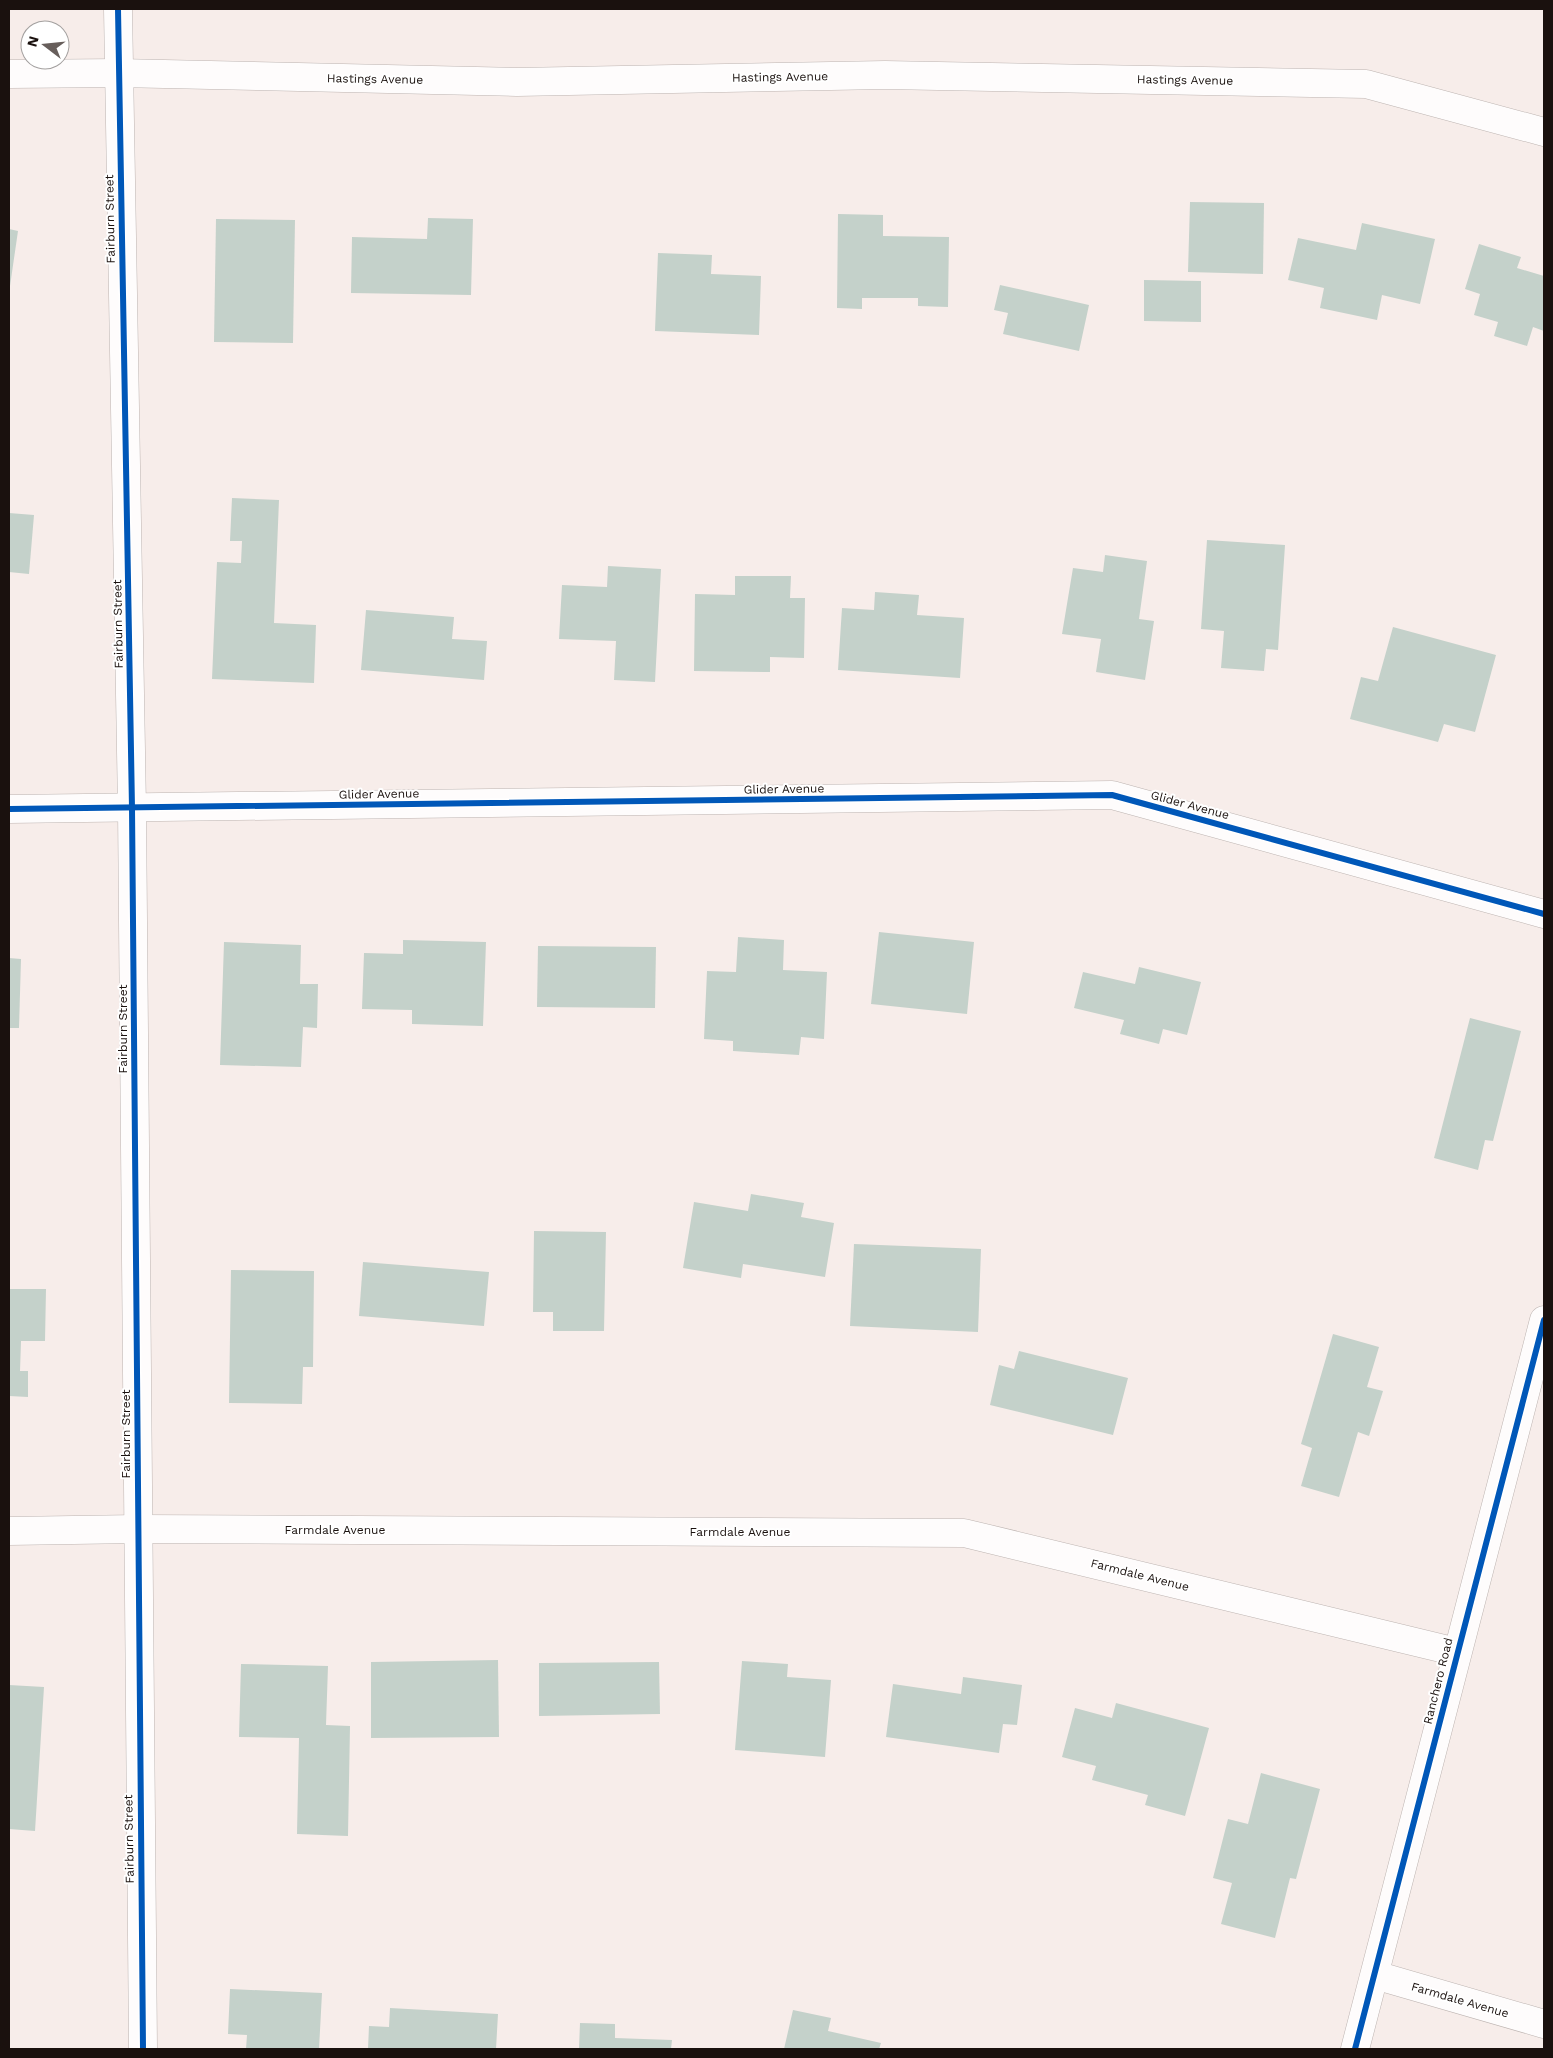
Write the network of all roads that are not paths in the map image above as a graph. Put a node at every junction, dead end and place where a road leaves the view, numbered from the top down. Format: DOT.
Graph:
graph roads {
  1 [pos="118,9"];
  2 [pos="118,73"];
  3 [pos="9,74"];
  4 [pos="1544,132"];
  5 [pos="132,808"];
  6 [pos="9,809"];
  7 [pos="1544,914"];
  8 [pos="1544,1320"];
  9 [pos="138,1530"];
  10 [pos="9,1531"];
  11 [pos="1457,1652"];
  12 [pos="1375,1976"];
  13 [pos="1544,2024"];
  14 [pos="143,2049"];
  15 [pos="1354,2049"];
  1 -- 2 [label="street, Fairburn Street"];
  2 -- 3 [label="street, Hastings Avenue"];
  2 -- 4 [label="street, Hastings Avenue"];
  2 -- 5 [label="street, Fairburn Street"];
  5 -- 6 [label="street, Glider Avenue"];
  5 -- 7 [label="street, Glider Avenue"];
  5 -- 9 [label="street, Fairburn Street"];
  8 -- 11 [label="street, Ranchero Road"];
  9 -- 10 [label="street, Farmdale Avenue"];
  9 -- 11 [label="street, Farmdale Avenue"];
  9 -- 14 [label="street, Fairburn Street"];
  11 -- 12 [label="street, Ranchero Road"];
  12 -- 13 [label="street, Farmdale Avenue"];
  12 -- 15 [label="street, Ranchero Road"];
}
